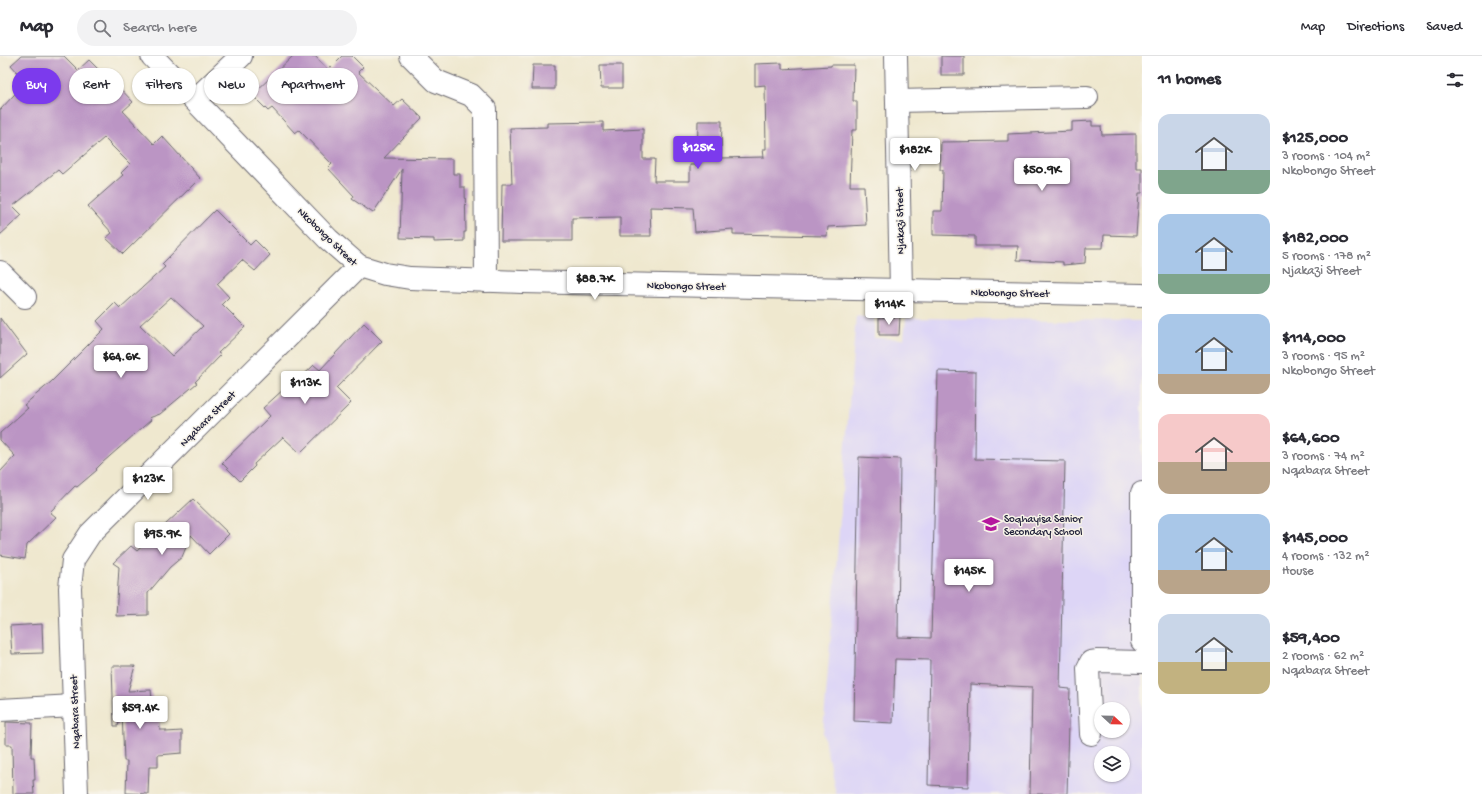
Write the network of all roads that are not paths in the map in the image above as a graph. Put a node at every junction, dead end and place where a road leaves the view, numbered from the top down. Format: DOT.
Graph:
graph roads {
  1 [pos="152,56"];
  2 [pos="241,56"];
  3 [pos="411,56"];
  4 [pos="896,56"];
  5 [pos="164,68"];
  6 [pos="1087,97"];
  7 [pos="196,99"];
  8 [pos="196,101"];
  9 [pos="897,101"];
  10 [pos="359,266"];
  11 [pos="0,272"];
  12 [pos="486,281"];
  13 [pos="901,289"];
  14 [pos="1142,295"];
  15 [pos="24,297"];
  16 [pos="1142,493"];
  17 [pos="1142,640"];
  18 [pos="1142,662"];
  19 [pos="74,706"];
  20 [pos="0,710"];
  21 [pos="1091,734"];
  22 [pos="77,794"];
  1 -- 5 [label="street, Nkobongo Street"];
  2 -- 7 [label="street"];
  3 -- 12 [label="street"];
  4 -- 9 [label="street, Njakazi Street"];
  6 -- 9 [label="street"];
  8 -- 10 [label="street, Nkobongo Street"];
  9 -- 13 [label="street, Njakazi Street"];
  10 -- 12 [label="street, Nkobongo Street"];
  10 -- 19 [label="street, Nqabara Street"];
  11 -- 15 [label="street"];
  12 -- 13 [label="street, Nkobongo Street"];
  13 -- 14 [label="street, Nkobongo Street"];
  16 -- 17 [label="street"];
  18 -- 21 [label="street"];
  19 -- 20 [label="street"];
  19 -- 22 [label="street, Nqabara Street"];
}
